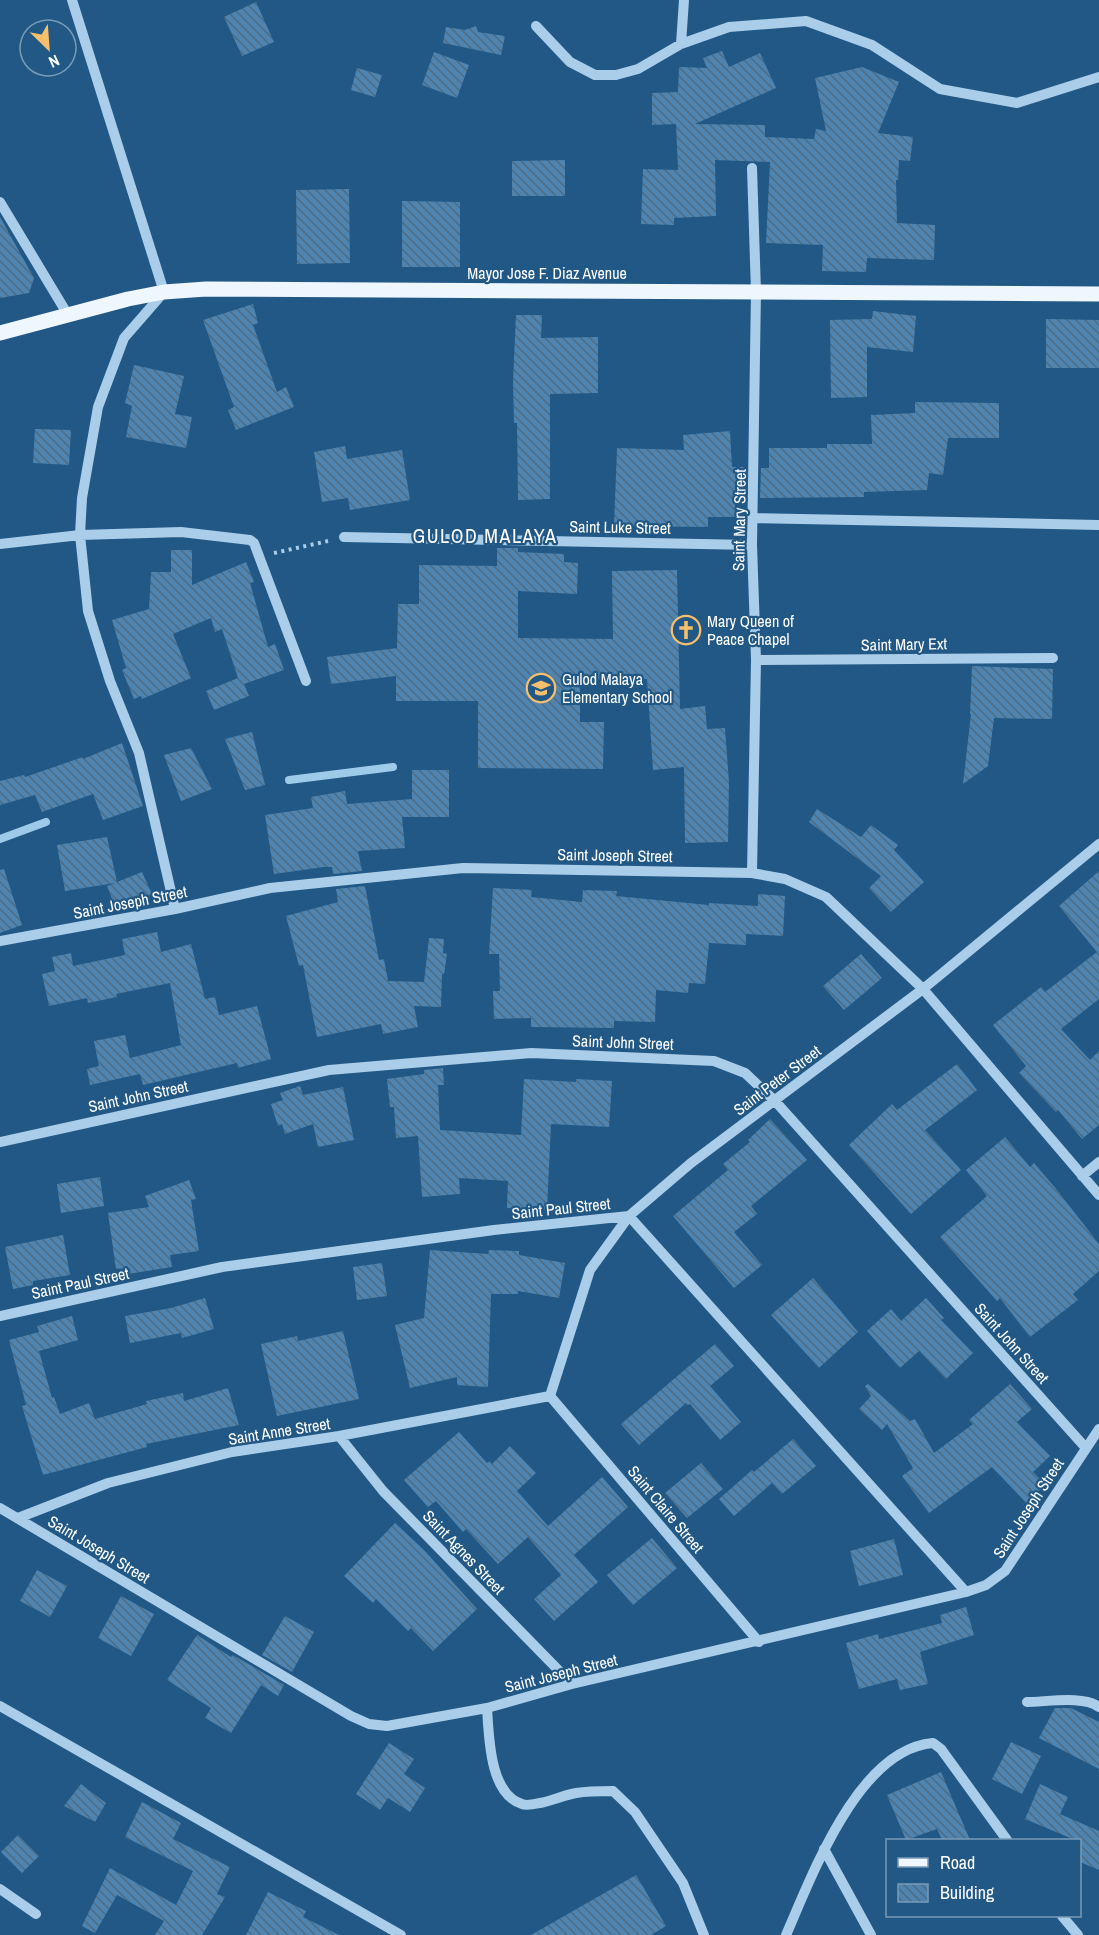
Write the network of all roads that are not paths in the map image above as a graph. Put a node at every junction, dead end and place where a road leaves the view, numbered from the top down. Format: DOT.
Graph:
graph roads {
  1 [pos="72,0"];
  2 [pos="684,0"];
  3 [pos="536,26"];
  4 [pos="681,44"];
  5 [pos="1099,77"];
  6 [pos="752,168"];
  7 [pos="0,202"];
  8 [pos="164,292"];
  9 [pos="756,292"];
  10 [pos="1099,294"];
  11 [pos="68,315"];
  12 [pos="0,333"];
  13 [pos="754,518"];
  14 [pos="1099,525"];
  15 [pos="80,535"];
  16 [pos="344,537"];
  17 [pos="0,544"];
  18 [pos="752,545"];
  19 [pos="1053,657"];
  20 [pos="756,660"];
  21 [pos="306,681"];
  22 [pos="1099,843"];
  23 [pos="752,873"];
  24 [pos="175,909"];
  25 [pos="0,941"];
  26 [pos="923,989"];
  27 [pos="775,1101"];
  28 [pos="0,1142"];
  29 [pos="1099,1162"];
  30 [pos="1082,1176"];
  31 [pos="1099,1195"];
  32 [pos="629,1216"];
  33 [pos="0,1316"];
  34 [pos="550,1396"];
  35 [pos="1099,1429"];
  36 [pos="339,1436"];
  37 [pos="1085,1448"];
  38 [pos="0,1509"];
  39 [pos="18,1518"];
  40 [pos="966,1592"];
  41 [pos="759,1642"];
  42 [pos="572,1684"];
  43 [pos="1027,1702"];
  44 [pos="0,1706"];
  45 [pos="1099,1707"];
  46 [pos="487,1708"];
  47 [pos="1006,1839"];
  48 [pos="824,1849"];
  49 [pos="0,1889"];
  50 [pos="36,1914"];
  51 [pos="1063,1917"];
  52 [pos="401,1935"];
  53 [pos="704,1935"];
  54 [pos="786,1935"];
  55 [pos="871,1935"];
  56 [pos="1078,1935"];
  1 -- 8 [label="street"];
  2 -- 4 [label="street"];
  3 -- 4 [label="street"];
  4 -- 5 [label="street"];
  6 -- 9 [label="street, Saint Mary Street"];
  7 -- 11 [label="street"];
  8 -- 9 [label="main road, Mayor Jose F. Diaz Avenue"];
  8 -- 11 [label="main road, Mayor Jose F. Diaz Avenue"];
  8 -- 15 [label="street"];
  9 -- 10 [label="main road, Mayor Jose F. Diaz Avenue"];
  9 -- 13 [label="street, Saint Mary Street"];
  11 -- 12 [label="main road, Mayor Jose F. Diaz Avenue"];
  13 -- 14 [label="street"];
  13 -- 18 [label="street, Saint Mary Street"];
  15 -- 17 [label="street"];
  15 -- 21 [label="street"];
  15 -- 24 [label="street"];
  16 -- 18 [label="street, Saint Luke Street"];
  18 -- 20 [label="street, Saint Mary Street"];
  19 -- 20 [label="street, Saint Mary Ext"];
  20 -- 23 [label="street, Saint Mary Street"];
  22 -- 26 [label="street, Saint Peter Street"];
  23 -- 24 [label="street, Saint Joseph Street"];
  23 -- 26 [label="street, Saint Joseph Street"];
  24 -- 25 [label="street, Saint Joseph Street"];
  26 -- 27 [label="street, Saint Peter Street"];
  26 -- 30 [label="street, Saint Joseph Street"];
  27 -- 28 [label="street, Saint John Street"];
  27 -- 32 [label="street, Saint Peter Street"];
  27 -- 37 [label="street, Saint John Street"];
  29 -- 30 [label="street"];
  30 -- 31 [label="street, Saint Joseph Street"];
  32 -- 33 [label="street, Saint Paul Street"];
  32 -- 34 [label="street, Saint Peter Street"];
  32 -- 40 [label="street, Saint Paul Street"];
  34 -- 36 [label="street, Saint Anne Street"];
  34 -- 41 [label="street, Saint Claire Street"];
  35 -- 37 [label="street, Saint Joseph Street"];
  36 -- 39 [label="street, Saint Anne Street"];
  36 -- 42 [label="street, Saint Agnes Street"];
  37 -- 40 [label="street, Saint Joseph Street"];
  38 -- 39 [label="street, Saint Joseph Street"];
  39 -- 46 [label="street, Saint Joseph Street"];
  40 -- 41 [label="street, Saint Joseph Street"];
  41 -- 42 [label="street, Saint Joseph Street"];
  42 -- 46 [label="street, Saint Joseph Street"];
  43 -- 45 [label="street"];
  44 -- 52 [label="street"];
  46 -- 53 [label="street"];
  47 -- 48 [label="street"];
  48 -- 54 [label="street"];
  48 -- 55 [label="street"];
  49 -- 50 [label="street"];
  51 -- 56 [label="street"];
}
